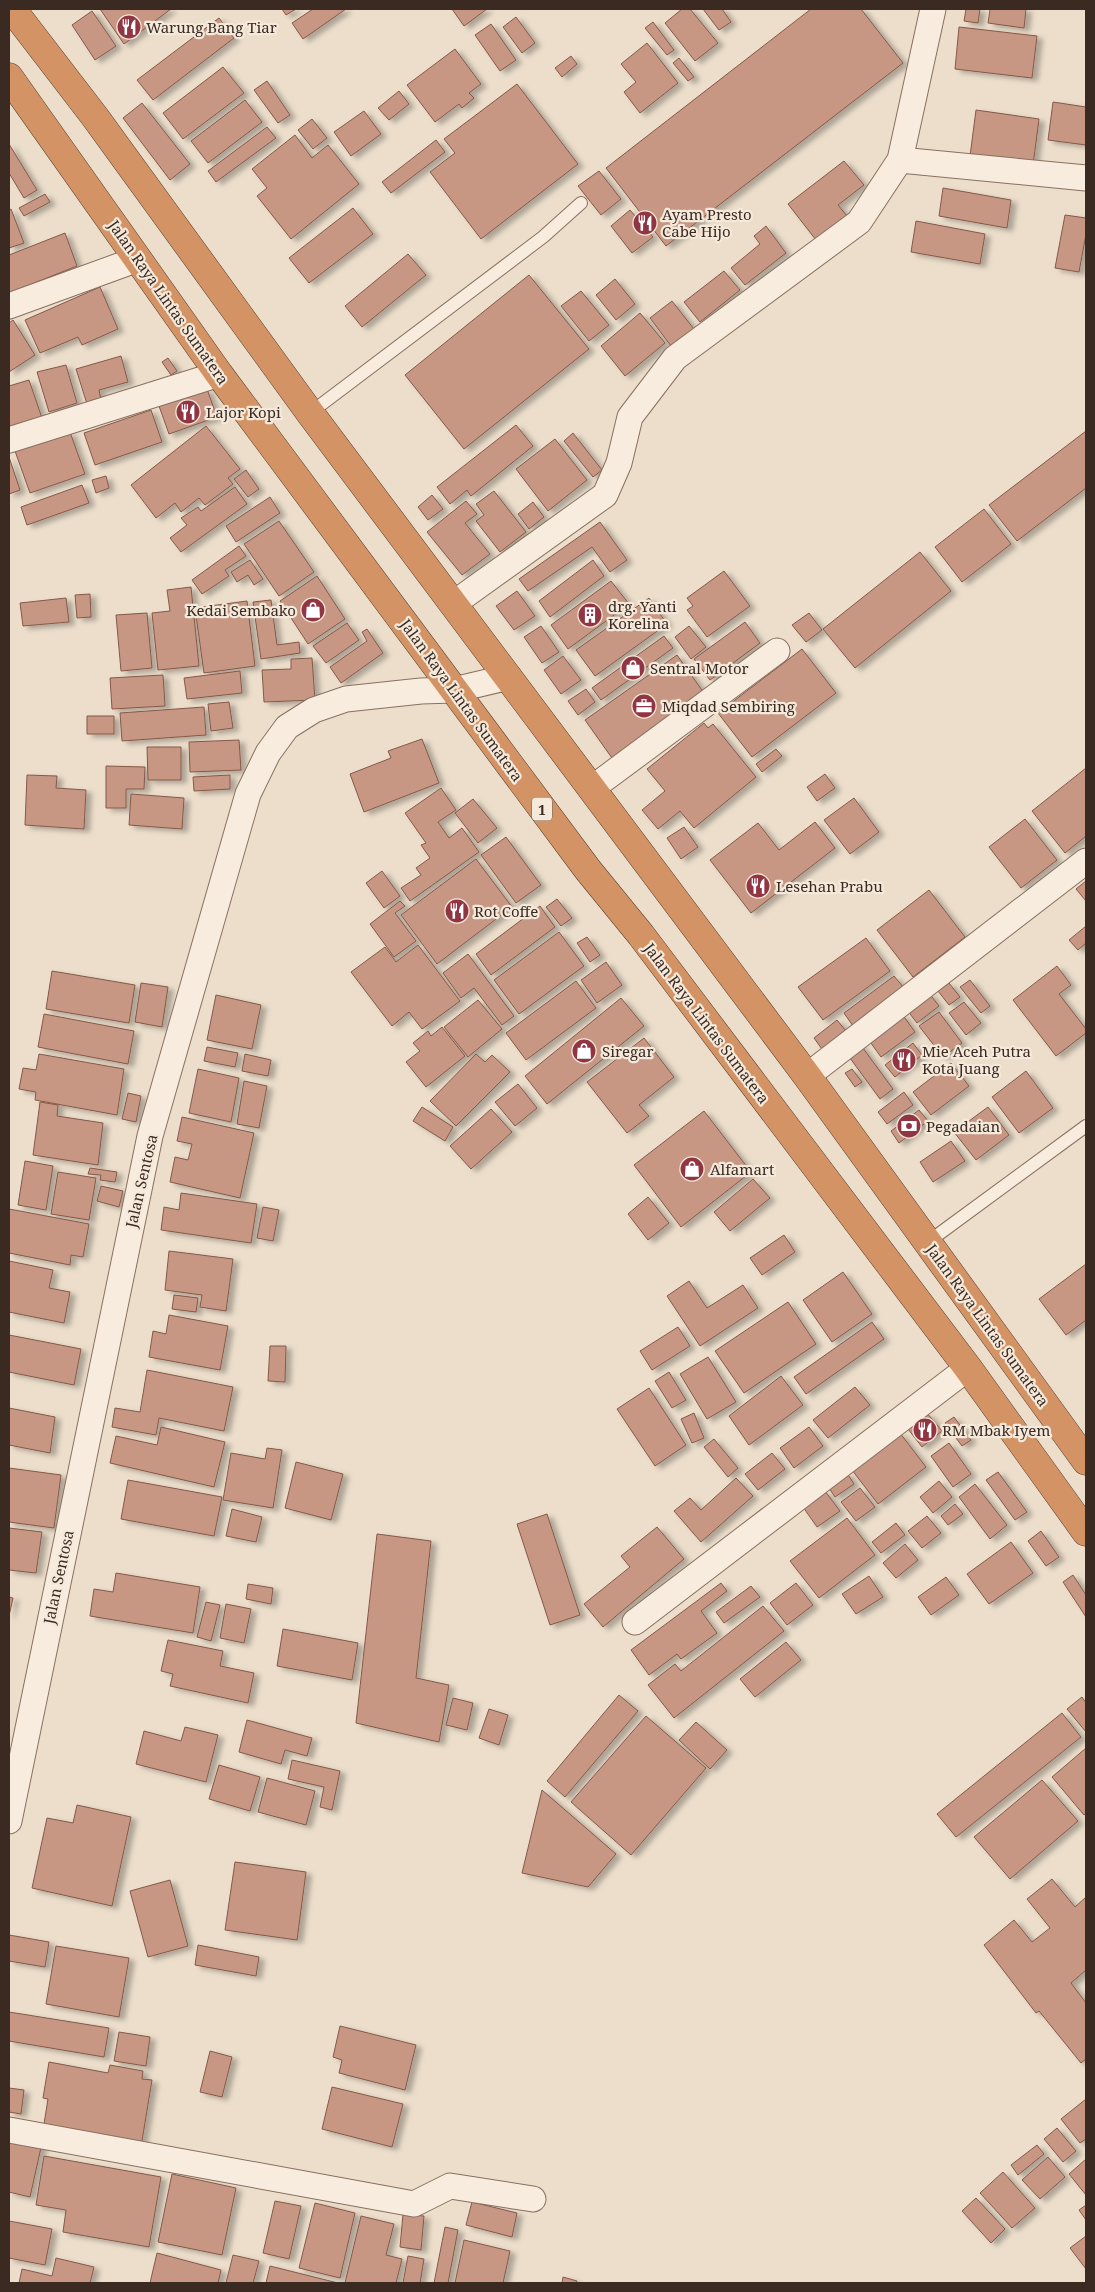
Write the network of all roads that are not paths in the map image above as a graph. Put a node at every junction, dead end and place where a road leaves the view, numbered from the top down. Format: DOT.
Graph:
graph roads {
  1 [pos="12,9"];
  2 [pos="933,9"];
  3 [pos="9,78"];
  4 [pos="900,160"];
  5 [pos="1086,178"];
  6 [pos="581,203"];
  7 [pos="138,259"];
  8 [pos="9,306"];
  9 [pos="219,374"];
  10 [pos="310,413"];
  11 [pos="9,440"];
  12 [pos="453,604"];
  13 [pos="777,651"];
  14 [pos="510,677"];
  15 [pos="454,690"];
  16 [pos="590,789"];
  17 [pos="1086,861"];
  18 [pos="807,1076"];
  19 [pos="1086,1126"];
  20 [pos="928,1242"];
  21 [pos="968,1368"];
  22 [pos="1086,1461"];
  23 [pos="1086,1532"];
  24 [pos="635,1622"];
  25 [pos="9,1821"];
  26 [pos="9,2130"];
  27 [pos="533,2199"];
  1 -- 10 [label="highway, Jalan Raya Lintas Sumatera"];
  2 -- 4 [label="street"];
  3 -- 7 [label="highway, Jalan Raya Lintas Sumatera / 1"];
  4 -- 5 [label="street"];
  4 -- 12 [label="street"];
  6 -- 10 [label="lane"];
  7 -- 8 [label="street"];
  7 -- 9 [label="highway, Jalan Raya Lintas Sumatera / 1"];
  9 -- 11 [label="street"];
  9 -- 15 [label="highway, Jalan Raya Lintas Sumatera / 1"];
  10 -- 12 [label="highway, Jalan Raya Lintas Sumatera"];
  12 -- 14 [label="highway, Jalan Raya Lintas Sumatera"];
  13 -- 16 [label="street"];
  14 -- 15 [label="street, Jalan Sentosa"];
  14 -- 16 [label="highway, Jalan Raya Lintas Sumatera"];
  15 -- 21 [label="highway, Jalan Raya Lintas Sumatera / 1"];
  15 -- 25 [label="street, Jalan Sentosa"];
  16 -- 18 [label="highway, Jalan Raya Lintas Sumatera"];
  17 -- 18 [label="street"];
  18 -- 20 [label="highway, Jalan Raya Lintas Sumatera"];
  19 -- 20 [label="lane"];
  20 -- 22 [label="highway, Jalan Raya Lintas Sumatera"];
  21 -- 23 [label="highway, Jalan Raya Lintas Sumatera / 1"];
  21 -- 24 [label="street"];
  26 -- 27 [label="street"];
}
